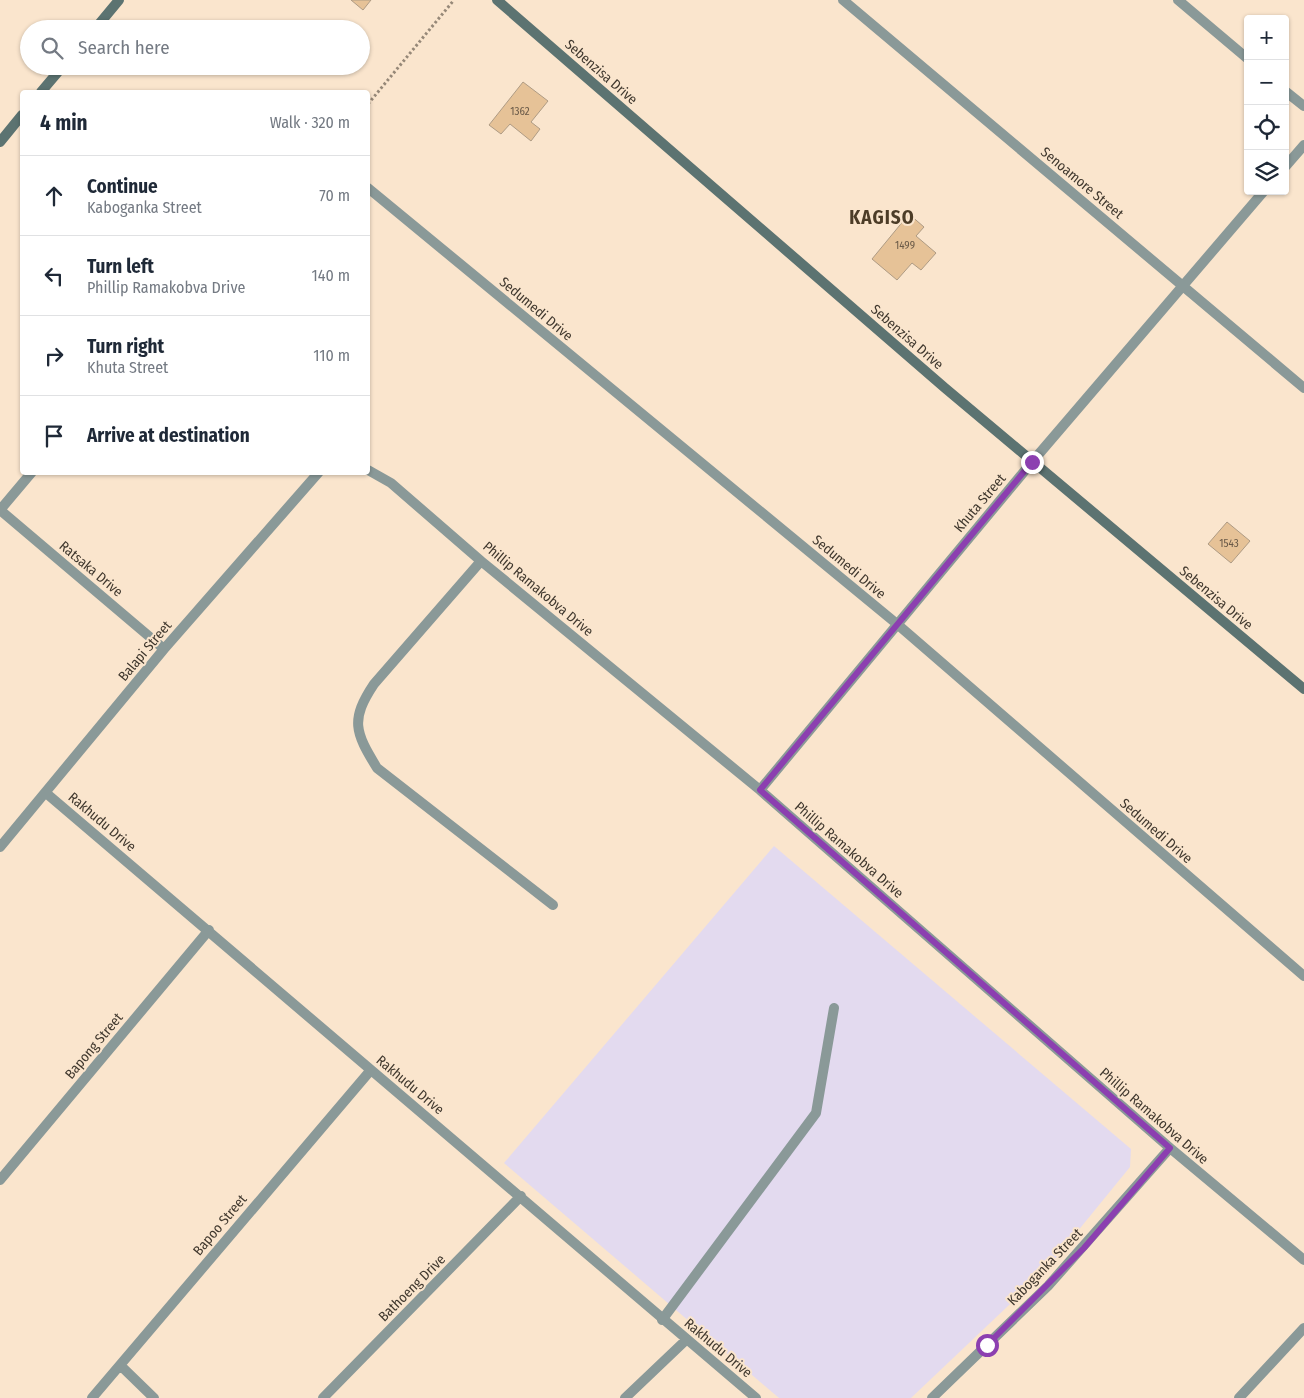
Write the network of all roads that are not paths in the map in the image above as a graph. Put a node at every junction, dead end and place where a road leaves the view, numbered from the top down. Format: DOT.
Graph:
graph roads {
  1 [pos="119,0"];
  2 [pos="497,0"];
  3 [pos="842,0"];
  4 [pos="1178,0"];
  5 [pos="102,20"];
  6 [pos="1244,56"];
  7 [pos="55,75"];
  8 [pos="43,90"];
  9 [pos="1289,93"];
  10 [pos="1304,106"];
  11 [pos="20,117"];
  12 [pos="0,142"];
  13 [pos="1304,146"];
  14 [pos="1289,163"];
  15 [pos="370,190"];
  16 [pos="1261,195"];
  17 [pos="1182,285"];
  18 [pos="1304,388"];
  19 [pos="1032,462"];
  20 [pos="370,471"];
  21 [pos="29,475"];
  22 [pos="315,475"];
  23 [pos="0,510"];
  24 [pos="481,561"];
  25 [pos="897,624"];
  26 [pos="164,649"];
  27 [pos="1304,689"];
  28 [pos="760,790"];
  29 [pos="46,793"];
  30 [pos="0,847"];
  31 [pos="552,905"];
  32 [pos="208,930"];
  33 [pos="1304,976"];
  34 [pos="834,1008"];
  35 [pos="370,1071"];
  36 [pos="1170,1148"];
  37 [pos="0,1180"];
  38 [pos="521,1196"];
  39 [pos="1304,1260"];
  40 [pos="662,1320"];
  41 [pos="1304,1328"];
  42 [pos="686,1340"];
  43 [pos="120,1365"];
  44 [pos="92,1398"];
  45 [pos="154,1398"];
  46 [pos="323,1398"];
  47 [pos="625,1398"];
  48 [pos="756,1398"];
  49 [pos="932,1398"];
  50 [pos="1239,1398"];
  1 -- 5 [label="street"];
  2 -- 19 [label="street, Sebenzisa Drive"];
  3 -- 17 [label="street, Senoamore Street"];
  4 -- 6 [label="street"];
  7 -- 8 [label="street"];
  9 -- 10 [label="street"];
  11 -- 12 [label="street"];
  13 -- 14 [label="street"];
  15 -- 25 [label="street, Sedumedi Drive"];
  16 -- 17 [label="street, Khuta Street"];
  17 -- 18 [label="street, Senoamore Street"];
  17 -- 19 [label="street, Khuta Street"];
  19 -- 25 [label="street, Khuta Street"];
  19 -- 27 [label="street, Sebenzisa Drive"];
  20 -- 24 [label="street, Phillip Ramakobva Drive"];
  21 -- 23 [label="street"];
  22 -- 26 [label="street, Balapi Street"];
  23 -- 26 [label="street, Ratsaka Drive"];
  24 -- 28 [label="street, Phillip Ramakobva Drive"];
  24 -- 31 [label="street"];
  25 -- 28 [label="street, Khuta Street"];
  25 -- 33 [label="street, Sedumedi Drive"];
  26 -- 29 [label="street, Balapi Street"];
  28 -- 36 [label="street, Phillip Ramakobva Drive"];
  29 -- 30 [label="street, Balapi Street"];
  29 -- 32 [label="street, Rakhudu Drive"];
  32 -- 35 [label="street, Rakhudu Drive"];
  32 -- 37 [label="street, Bapong Street"];
  34 -- 40 [label="street"];
  35 -- 38 [label="street, Rakhudu Drive"];
  35 -- 43 [label="street, Bapoo Street"];
  36 -- 39 [label="street, Phillip Ramakobva Drive"];
  36 -- 49 [label="street, Kaboganka Street"];
  38 -- 40 [label="street, Rakhudu Drive"];
  38 -- 46 [label="street, Bathoeng Drive"];
  40 -- 42 [label="street, Rakhudu Drive"];
  41 -- 50 [label="street"];
  42 -- 47 [label="street"];
  42 -- 48 [label="street, Rakhudu Drive"];
  43 -- 44 [label="street, Bapoo Street"];
  43 -- 45 [label="street"];
}
